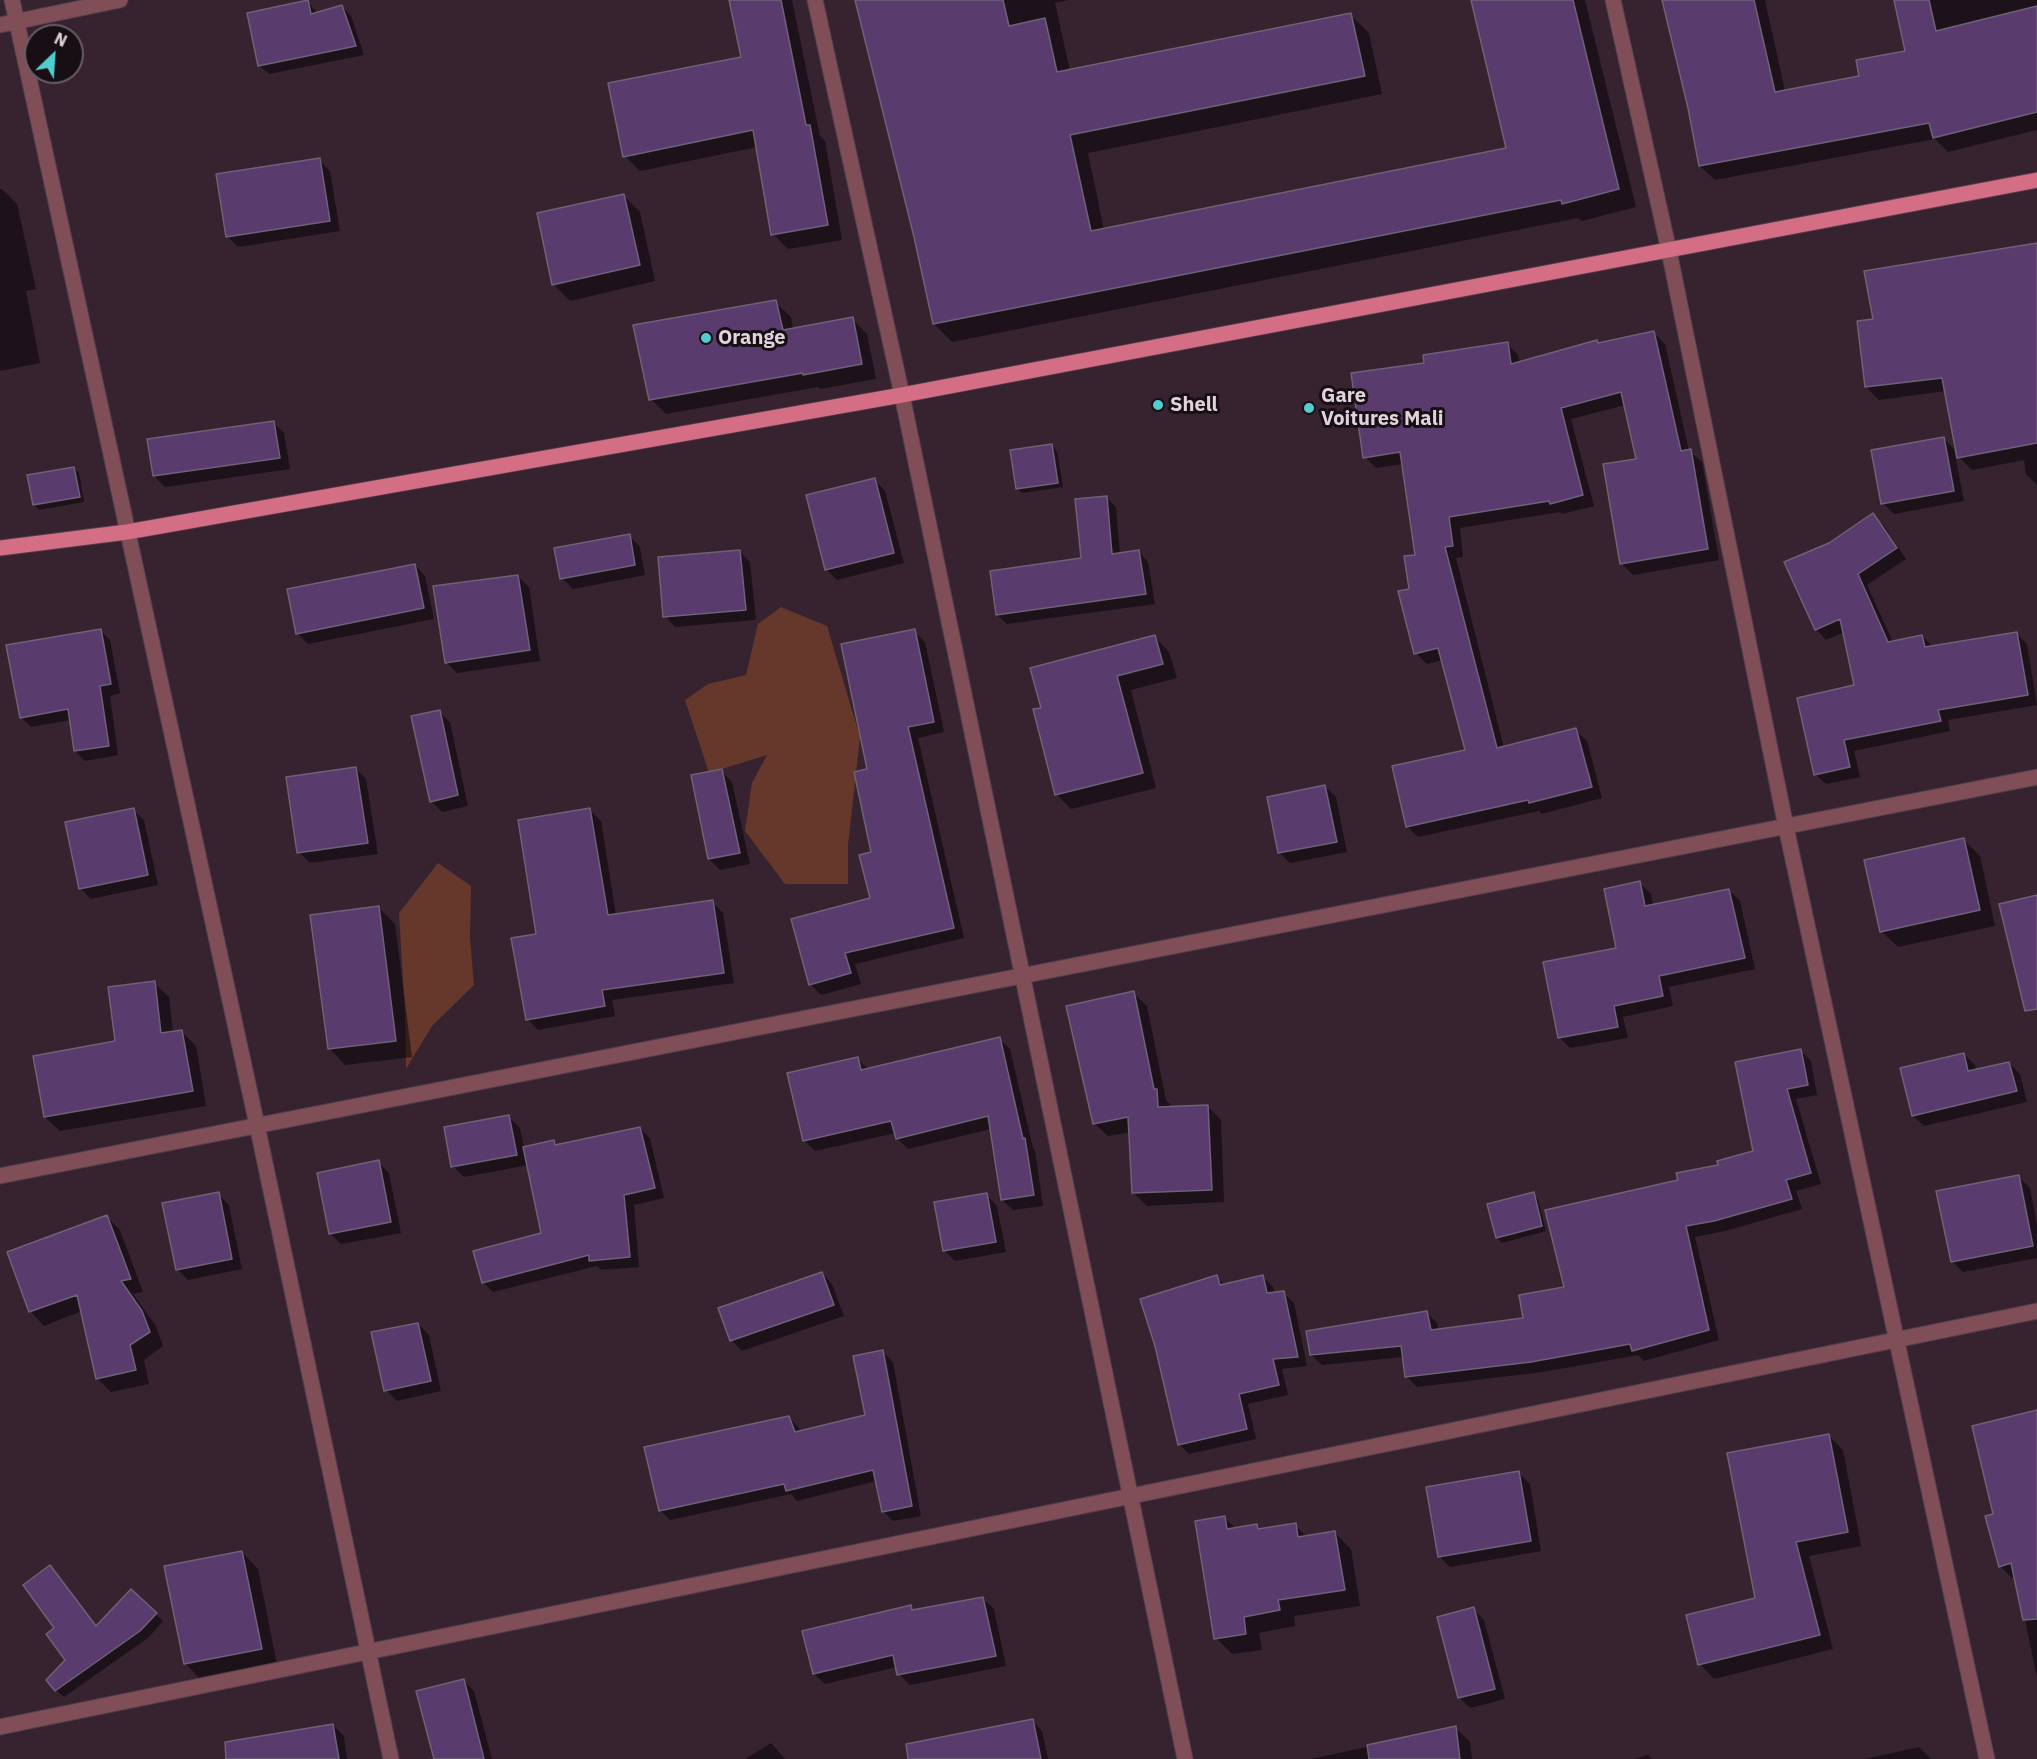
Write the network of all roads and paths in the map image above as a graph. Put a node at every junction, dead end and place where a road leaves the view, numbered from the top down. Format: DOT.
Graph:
graph roads {
  1 [pos="12,0"];
  2 [pos="120,0"];
  3 [pos="815,0"];
  4 [pos="1613,0"];
  5 [pos="17,21"];
  6 [pos="0,25"];
  7 [pos="2037,180"];
  8 [pos="1669,251"];
  9 [pos="902,395"];
  10 [pos="127,532"];
  11 [pos="0,548"];
  12 [pos="2037,777"];
  13 [pos="1786,827"];
  14 [pos="1023,976"];
  15 [pos="257,1125"];
  16 [pos="0,1176"];
  17 [pos="2037,1311"];
  18 [pos="1897,1340"];
  19 [pos="1131,1497"];
  20 [pos="368,1651"];
  21 [pos="0,1727"];
  22 [pos="392,1759"];
  23 [pos="1185,1759"];
  24 [pos="1987,1759"];
  1 -- 5 [label="street"];
  2 -- 5 [label="street"];
  3 -- 9 [label="street"];
  4 -- 8 [label="street"];
  5 -- 6 [label="street"];
  5 -- 10 [label="street"];
  7 -- 8 [label="main road"];
  8 -- 9 [label="main road"];
  8 -- 13 [label="street"];
  9 -- 10 [label="main road"];
  9 -- 14 [label="street"];
  10 -- 11 [label="main road"];
  10 -- 15 [label="street"];
  12 -- 13 [label="street"];
  13 -- 14 [label="street"];
  13 -- 18 [label="street"];
  14 -- 15 [label="street"];
  14 -- 19 [label="street"];
  15 -- 16 [label="street"];
  15 -- 20 [label="street"];
  17 -- 18 [label="street"];
  18 -- 19 [label="street"];
  18 -- 24 [label="street"];
  19 -- 20 [label="street"];
  19 -- 23 [label="street"];
  20 -- 21 [label="street"];
  20 -- 22 [label="street"];
}
